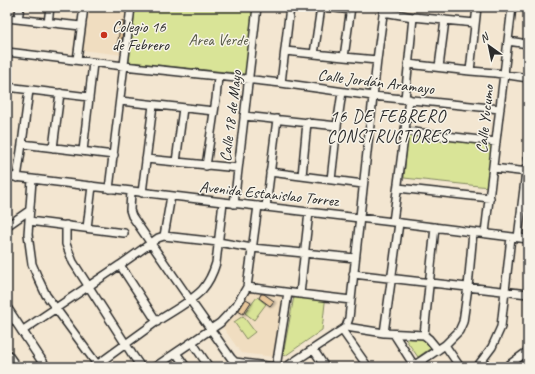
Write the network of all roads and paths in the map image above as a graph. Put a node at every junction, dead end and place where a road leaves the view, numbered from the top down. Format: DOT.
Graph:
graph roads {
  1 [pos="20,7"];
  2 [pos="50,7"];
  3 [pos="84,7"];
  4 [pos="131,7"];
  5 [pos="257,7"];
  6 [pos="290,7"];
  7 [pos="322,7"];
  8 [pos="327,7"];
  9 [pos="476,7"];
  10 [pos="512,7"];
  11 [pos="351,8"];
  12 [pos="384,10"];
  13 [pos="413,17"];
  14 [pos="7,18"];
  15 [pos="18,19"];
  16 [pos="445,20"];
  17 [pos="48,23"];
  18 [pos="475,23"];
  19 [pos="81,26"];
  20 [pos="508,41"];
  21 [pos="528,44"];
  22 [pos="285,51"];
  23 [pos="7,52"];
  24 [pos="314,54"];
  25 [pos="344,57"];
  26 [pos="77,60"];
  27 [pos="377,60"];
  28 [pos="93,63"];
  29 [pos="408,64"];
  30 [pos="124,66"];
  31 [pos="439,67"];
  32 [pos="470,71"];
  33 [pos="503,74"];
  34 [pos="218,77"];
  35 [pos="528,78"];
  36 [pos="248,80"];
  37 [pos="281,84"];
  38 [pos="7,87"];
  39 [pos="29,90"];
  40 [pos="342,92"];
  41 [pos="60,93"];
  42 [pos="89,96"];
  43 [pos="373,96"];
  44 [pos="407,99"];
  45 [pos="120,101"];
  46 [pos="153,105"];
  47 [pos="183,108"];
  48 [pos="500,109"];
  49 [pos="214,111"];
  50 [pos="244,116"];
  51 [pos="277,119"];
  52 [pos="307,122"];
  53 [pos="337,126"];
  54 [pos="405,131"];
  55 [pos="496,142"];
  56 [pos="22,144"];
  57 [pos="54,148"];
  58 [pos="83,151"];
  59 [pos="528,155"];
  60 [pos="114,156"];
  61 [pos="146,159"];
  62 [pos="176,162"];
  63 [pos="206,166"];
  64 [pos="238,168"];
  65 [pos="493,168"];
  66 [pos="527,171"];
  67 [pos="270,172"];
  68 [pos="302,176"];
  69 [pos="10,178"];
  70 [pos="32,180"];
  71 [pos="331,180"];
  72 [pos="363,184"];
  73 [pos="92,186"];
  74 [pos="398,188"];
  75 [pos="110,189"];
  76 [pos="131,192"];
  77 [pos="142,193"];
  78 [pos="170,196"];
  79 [pos="490,198"];
  80 [pos="222,202"];
  81 [pos="234,204"];
  82 [pos="258,206"];
  83 [pos="266,207"];
  84 [pos="30,210"];
  85 [pos="309,212"];
  86 [pos="359,218"];
  87 [pos="29,221"];
  88 [pos="396,222"];
  89 [pos="66,225"];
  90 [pos="7,226"];
  91 [pos="436,227"];
  92 [pos="87,228"];
  93 [pos="473,232"];
  94 [pos="124,233"];
  95 [pos="485,233"];
  96 [pos="164,236"];
  97 [pos="514,237"];
  98 [pos="528,239"];
  99 [pos="218,242"];
  100 [pos="150,243"];
  101 [pos="252,248"];
  102 [pos="305,253"];
  103 [pos="355,258"];
  104 [pos="120,265"];
  105 [pos="353,274"];
  106 [pos="392,279"];
  107 [pos="430,282"];
  108 [pos="88,286"];
  109 [pos="247,287"];
  110 [pos="468,287"];
  111 [pos="505,291"];
  112 [pos="288,293"];
  113 [pos="300,294"];
  114 [pos="528,294"];
  115 [pos="190,300"];
  116 [pos="351,300"];
  117 [pos="7,308"];
  118 [pos="56,308"];
  119 [pos="157,322"];
  120 [pos="344,328"];
  121 [pos="210,329"];
  122 [pos="22,331"];
  123 [pos="384,333"];
  124 [pos="394,334"];
  125 [pos="424,335"];
  126 [pos="192,342"];
  127 [pos="126,344"];
  128 [pos="445,346"];
  129 [pos="313,349"];
  130 [pos="438,350"];
  131 [pos="528,351"];
  132 [pos="176,353"];
  133 [pos="7,354"];
  134 [pos="97,366"];
  135 [pos="16,367"];
  136 [pos="46,367"];
  137 [pos="141,367"];
  138 [pos="155,367"];
  139 [pos="186,367"];
  140 [pos="209,367"];
  141 [pos="276,367"];
  142 [pos="286,367"];
  143 [pos="325,367"];
  144 [pos="368,367"];
  145 [pos="414,367"];
  146 [pos="460,367"];
  147 [pos="477,367"];
  148 [pos="506,367"];
  1 -- 15 [label="street"];
  2 -- 17 [label="street"];
  3 -- 19 [label="street"];
  4 -- 30 [label="street"];
  5 -- 36 [label="street, Calle 18 de Mayo"];
  6 -- 22 [label="street"];
  7 -- 24 [label="street"];
  8 -- 11 [label="street"];
  9 -- 18 [label="street"];
  10 -- 20 [label="street, Calle Yucumo"];
  11 -- 25 [label="street"];
  12 -- 13 [label="street"];
  12 -- 27 [label="street"];
  13 -- 16 [label="street"];
  13 -- 29 [label="street"];
  14 -- 15 [label="street"];
  15 -- 17 [label="street"];
  16 -- 18 [label="street"];
  16 -- 31 [label="street"];
  17 -- 19 [label="street"];
  18 -- 32 [label="street"];
  19 -- 26 [label="street"];
  20 -- 21 [label="street"];
  20 -- 33 [label="street, Calle Yucumo"];
  22 -- 24 [label="street"];
  22 -- 37 [label="street"];
  23 -- 26 [label="street, Calle Jordán Aramayo"];
  24 -- 25 [label="street"];
  25 -- 27 [label="street"];
  26 -- 28 [label="street, Calle Jordán Aramayo"];
  27 -- 43 [label="street"];
  28 -- 30 [label="street, Calle Jordán Aramayo"];
  28 -- 42 [label="street"];
  29 -- 31 [label="street"];
  29 -- 44 [label="street"];
  30 -- 34 [label="street, Calle Jordán Aramayo"];
  30 -- 45 [label="street"];
  31 -- 32 [label="street"];
  32 -- 33 [label="street"];
  33 -- 35 [label="street"];
  33 -- 48 [label="street, Calle Yucumo"];
  34 -- 36 [label="street, Calle Jordán Aramayo"];
  34 -- 49 [label="street"];
  36 -- 37 [label="street, Calle Jordán Aramayo"];
  36 -- 50 [label="street, Calle 18 de Mayo"];
  37 -- 40 [label="street, Calle Jordán Aramayo"];
  38 -- 39 [label="street"];
  39 -- 41 [label="street"];
  39 -- 56 [label="street"];
  40 -- 43 [label="street, Calle Jordán Aramayo"];
  40 -- 53 [label="street"];
  41 -- 42 [label="street"];
  41 -- 57 [label="street"];
  42 -- 58 [label="street"];
  43 -- 44 [label="street, Calle Jordán Aramayo"];
  43 -- 72 [label="street"];
  44 -- 48 [label="street, Calle Jordán Aramayo"];
  44 -- 54 [label="street"];
  45 -- 46 [label="street"];
  45 -- 60 [label="street"];
  46 -- 47 [label="street"];
  46 -- 61 [label="street"];
  47 -- 49 [label="street"];
  47 -- 62 [label="street"];
  48 -- 55 [label="street, Calle Yucumo"];
  49 -- 63 [label="street"];
  50 -- 51 [label="street"];
  50 -- 64 [label="street, Calle 18 de Mayo"];
  51 -- 52 [label="street"];
  51 -- 67 [label="street"];
  52 -- 53 [label="street"];
  52 -- 68 [label="street"];
  53 -- 71 [label="street"];
  54 -- 55 [label="street"];
  54 -- 74 [label="street"];
  55 -- 65 [label="street, Calle Yucumo"];
  56 -- 57 [label="street"];
  56 -- 69 [label="street"];
  57 -- 58 [label="street"];
  58 -- 60 [label="street"];
  59 -- 66 [label="street"];
  60 -- 75 [label="street"];
  61 -- 62 [label="street"];
  61 -- 77 [label="street"];
  62 -- 63 [label="street"];
  63 -- 64 [label="street"];
  64 -- 81 [label="street, Calle 18 de Mayo"];
  65 -- 66 [label="street"];
  65 -- 79 [label="street, Calle Yucumo"];
  66 -- 97 [label="street"];
  67 -- 68 [label="street"];
  67 -- 83 [label="street"];
  68 -- 71 [label="street"];
  69 -- 70 [label="street, Avenida Estanislao Torrez"];
  70 -- 73 [label="street, Avenida Estanislao Torrez"];
  70 -- 84 [label="street"];
  71 -- 72 [label="street"];
  72 -- 86 [label="street"];
  73 -- 75 [label="street, Avenida Estanislao Torrez"];
  73 -- 92 [label="street"];
  74 -- 79 [label="street"];
  74 -- 88 [label="street"];
  75 -- 76 [label="street, Avenida Estanislao Torrez"];
  76 -- 77 [label="street, Avenida Estanislao Torrez"];
  76 -- 100 [label="street"];
  77 -- 78 [label="street, Avenida Estanislao Torrez"];
  78 -- 80 [label="street, Avenida Estanislao Torrez"];
  78 -- 96 [label="street"];
  79 -- 95 [label="street, Calle Yucumo"];
  80 -- 81 [label="street, Avenida Estanislao Torrez"];
  80 -- 99 [label="street"];
  81 -- 82 [label="street, Avenida Estanislao Torrez"];
  82 -- 83 [label="street, Avenida Estanislao Torrez"];
  82 -- 101 [label="street"];
  83 -- 85 [label="street, Avenida Estanislao Torrez"];
  84 -- 87 [label="street"];
  84 -- 90 [label="street"];
  85 -- 86 [label="street, Avenida Estanislao Torrez"];
  85 -- 102 [label="street"];
  86 -- 88 [label="street, Avenida Estanislao Torrez"];
  86 -- 103 [label="street"];
  87 -- 89 [label="street"];
  87 -- 118 [label="street"];
  88 -- 91 [label="street, Avenida Estanislao Torrez"];
  88 -- 106 [label="street"];
  89 -- 92 [label="street"];
  89 -- 108 [label="street"];
  91 -- 93 [label="street, Avenida Estanislao Torrez"];
  91 -- 107 [label="street"];
  92 -- 94 [label="street"];
  93 -- 95 [label="street, Avenida Estanislao Torrez"];
  93 -- 110 [label="street"];
  95 -- 97 [label="street, Avenida Estanislao Torrez"];
  96 -- 99 [label="street"];
  96 -- 100 [label="street"];
  97 -- 98 [label="street, Avenida Estanislao Torrez"];
  97 -- 111 [label="street"];
  99 -- 101 [label="street"];
  99 -- 115 [label="street"];
  100 -- 104 [label="street"];
  100 -- 115 [label="street"];
  101 -- 102 [label="street"];
  101 -- 109 [label="street"];
  102 -- 103 [label="street"];
  102 -- 113 [label="street"];
  103 -- 105 [label="street"];
  104 -- 108 [label="street"];
  104 -- 119 [label="street"];
  105 -- 106 [label="street"];
  105 -- 116 [label="street"];
  106 -- 107 [label="street"];
  106 -- 123 [label="street"];
  107 -- 110 [label="street"];
  107 -- 125 [label="street"];
  108 -- 118 [label="street"];
  108 -- 127 [label="street"];
  109 -- 112 [label="street"];
  109 -- 121 [label="street"];
  110 -- 111 [label="street"];
  110 -- 128 [label="street"];
  111 -- 114 [label="street"];
  111 -- 147 [label="street"];
  112 -- 113 [label="street"];
  112 -- 141 [label="street"];
  113 -- 116 [label="street"];
  115 -- 119 [label="street"];
  115 -- 121 [label="street"];
  116 -- 120 [label="street"];
  117 -- 122 [label="main road"];
  118 -- 122 [label="street"];
  118 -- 134 [label="street"];
  119 -- 127 [label="street"];
  120 -- 123 [label="street"];
  120 -- 129 [label="street"];
  120 -- 144 [label="street"];
  121 -- 126 [label="street"];
  121 -- 141 [label="street"];
  122 -- 136 [label="main road"];
  123 -- 124 [label="street"];
  124 -- 125 [label="street"];
  124 -- 145 [label="street"];
  125 -- 130 [label="street"];
  126 -- 132 [label="street"];
  126 -- 140 [label="street"];
  127 -- 134 [label="street"];
  127 -- 137 [label="street"];
  128 -- 130 [label="street"];
  128 -- 146 [label="street"];
  129 -- 142 [label="street"];
  129 -- 143 [label="street"];
  130 -- 145 [label="street"];
  131 -- 148 [label="street"];
  132 -- 138 [label="street"];
  132 -- 139 [label="street"];
  133 -- 135 [label="main road"];
}
